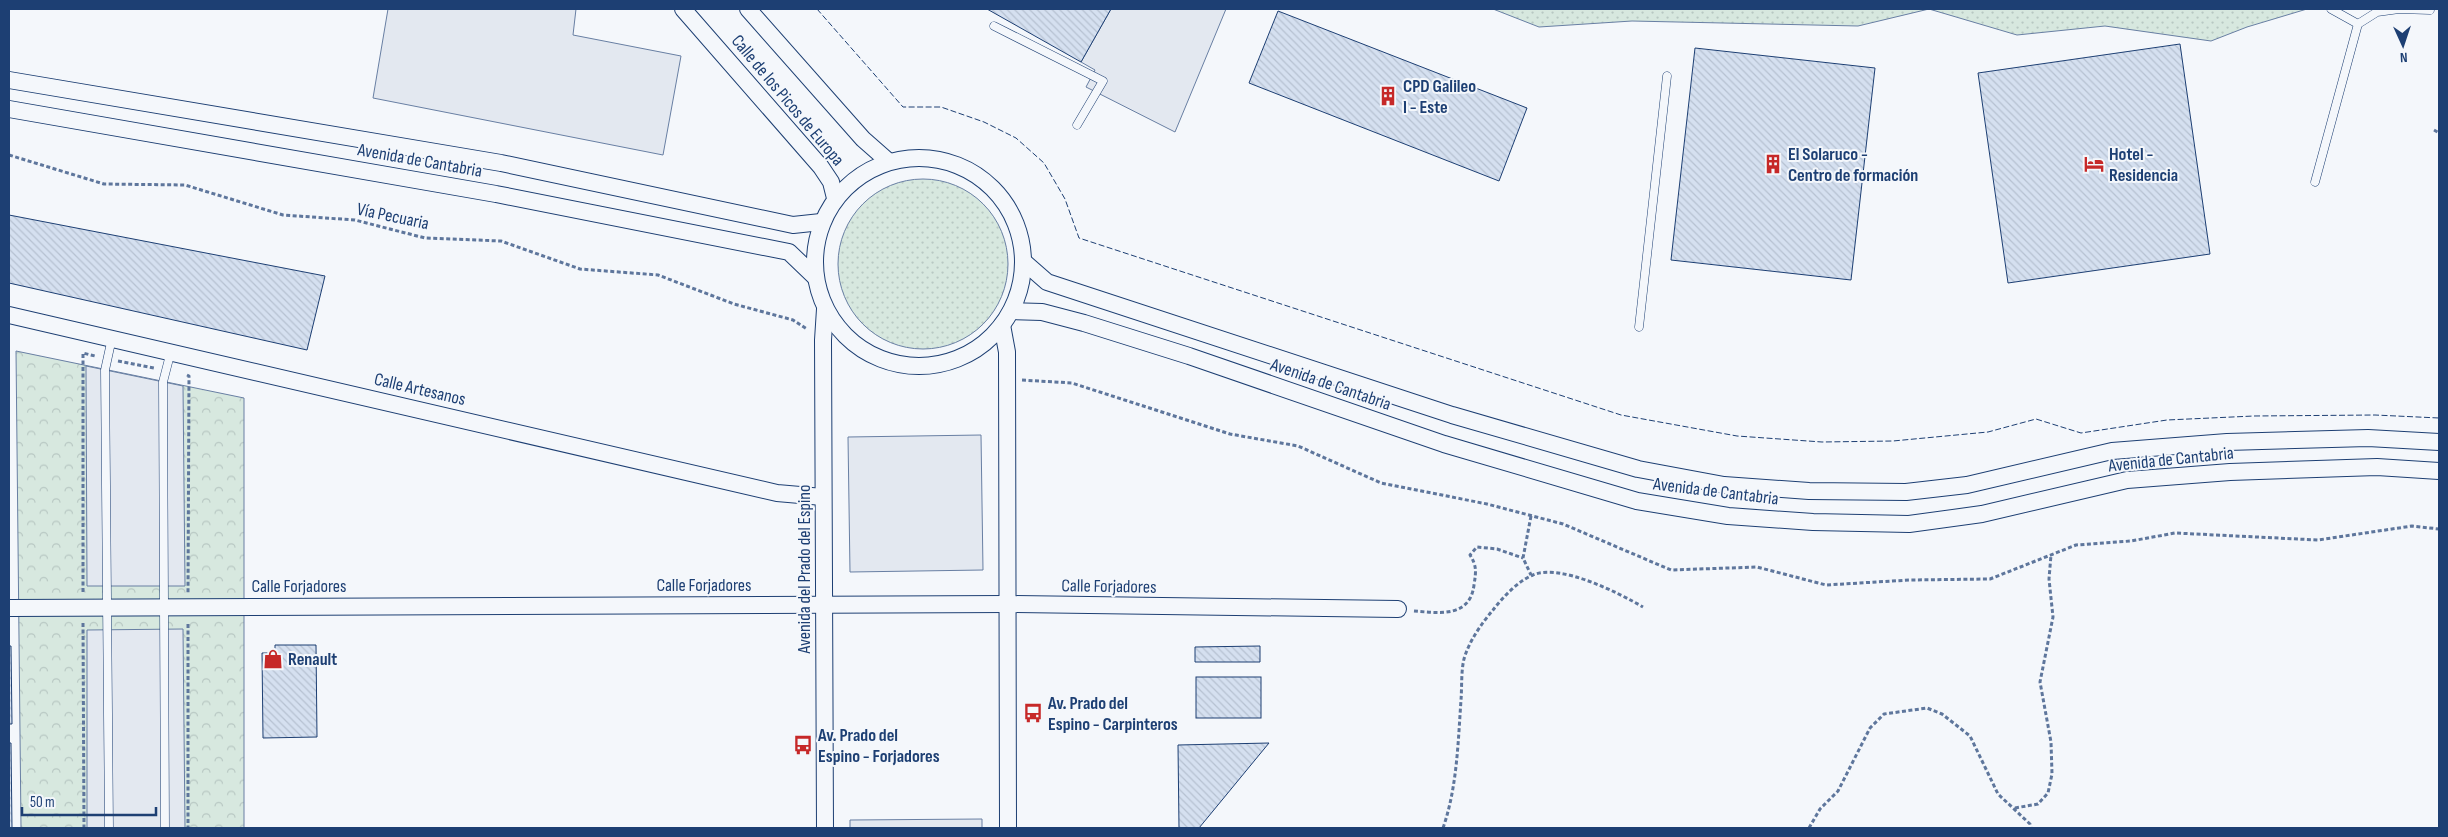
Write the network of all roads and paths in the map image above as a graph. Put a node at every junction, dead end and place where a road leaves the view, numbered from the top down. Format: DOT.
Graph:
graph roads {
  1 [pos="683,9"];
  2 [pos="748,9"];
  3 [pos="2331,9"];
  4 [pos="2430,10"];
  5 [pos="2358,24"];
  6 [pos="994,26"];
  7 [pos="1667,76"];
  8 [pos="9,80"];
  9 [pos="9,109"];
  10 [pos="1077,125"];
  11 [pos="2434,130"];
  12 [pos="2439,133"];
  13 [pos="9,155"];
  14 [pos="888,161"];
  15 [pos="2315,182"];
  16 [pos="835,198"];
  17 [pos="821,222"];
  18 [pos="1024,261"];
  19 [pos="814,276"];
  20 [pos="825,309"];
  21 [pos="1011,311"];
  22 [pos="9,315"];
  23 [pos="1002,325"];
  24 [pos="1638,328"];
  25 [pos="112,338"];
  26 [pos="822,340"];
  27 [pos="171,351"];
  28 [pos="2439,442"];
  29 [pos="2439,471"];
  30 [pos="823,496"];
  31 [pos="1531,516"];
  32 [pos="2051,555"];
  33 [pos="1523,558"];
  34 [pos="1531,575"];
  35 [pos="1008,604"];
  36 [pos="824,605"];
  37 [pos="164,607"];
  38 [pos="1643,607"];
  39 [pos="9,608"];
  40 [pos="109,608"];
  41 [pos="1398,610"];
  42 [pos="2015,808"];
  43 [pos="109,828"];
  44 [pos="165,828"];
  45 [pos="825,828"];
  46 [pos="1008,828"];
  47 [pos="1443,828"];
  48 [pos="1809,828"];
  49 [pos="2031,828"];
  1 -- 16 [label="street, Calle de los Picos de Europa"];
  2 -- 14 [label="street, Calle de los Picos de Europa"];
  3 -- 5 [label="lane"];
  4 -- 5 [label="lane"];
  5 -- 15 [label="lane"];
  6 -- 10 [label="lane"];
  7 -- 24 [label="lane"];
  8 -- 17 [label="street, Avenida de Cantabria"];
  9 -- 19 [label="street, Avenida de Cantabria"];
  11 -- 12 [label="path"];
  13 -- 26 [label="path, Vía Pecuaria"];
  14 -- 16 [label="street"];
  14 -- 18 [label="street"];
  16 -- 17 [label="street"];
  17 -- 19 [label="street"];
  18 -- 21 [label="street"];
  18 -- 28 [label="street, Avenida de Cantabria"];
  19 -- 20 [label="street"];
  20 -- 23 [label="street"];
  20 -- 26 [label="street, Avenida del Prado del Espino"];
  21 -- 23 [label="street"];
  21 -- 29 [label="street, Avenida de Cantabria"];
  22 -- 25 [label="street, Calle Artesanos"];
  23 -- 35 [label="street"];
  25 -- 27 [label="street, Calle Artesanos"];
  25 -- 40 [label="lane"];
  26 -- 30 [label="street, Avenida del Prado del Espino"];
  27 -- 30 [label="street, Calle Artesanos"];
  27 -- 37 [label="lane"];
  30 -- 36 [label="street, Avenida del Prado del Espino"];
  31 -- 33 [label="path"];
  32 -- 42 [label="path"];
  33 -- 34 [label="path"];
  33 -- 41 [label="path"];
  34 -- 38 [label="path"];
  34 -- 47 [label="path"];
  35 -- 36 [label="street, Calle Forjadores"];
  35 -- 41 [label="street, Calle Forjadores"];
  35 -- 46 [label="street"];
  36 -- 37 [label="street, Calle Forjadores"];
  36 -- 45 [label="street, Avenida del Prado del Espino"];
  37 -- 40 [label="street, Calle Forjadores"];
  37 -- 44 [label="lane"];
  39 -- 40 [label="street, Calle Forjadores"];
  40 -- 43 [label="lane"];
  42 -- 48 [label="path"];
  42 -- 49 [label="path"];
}
